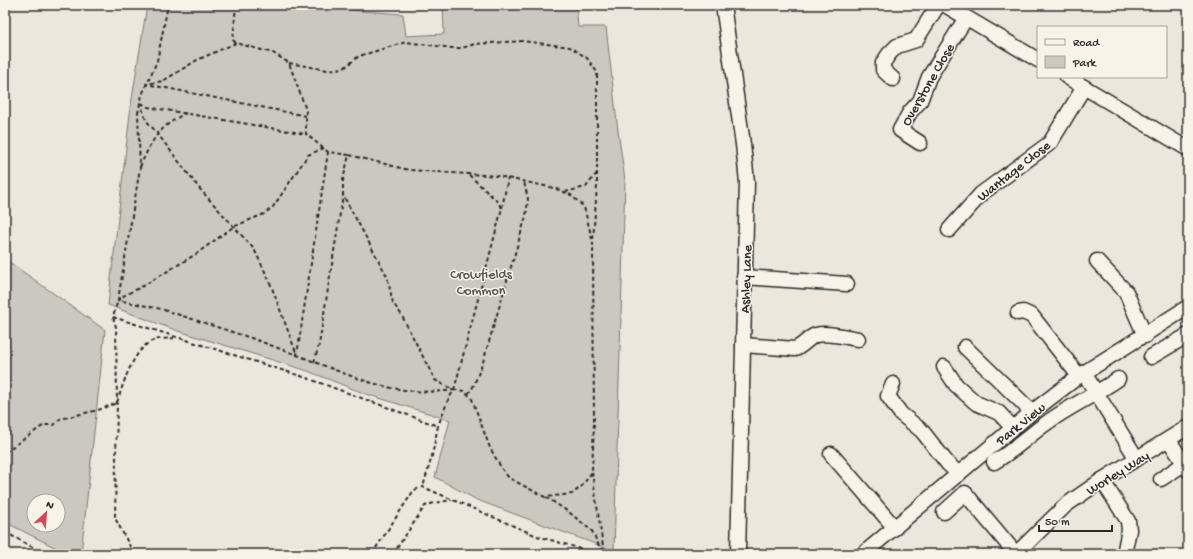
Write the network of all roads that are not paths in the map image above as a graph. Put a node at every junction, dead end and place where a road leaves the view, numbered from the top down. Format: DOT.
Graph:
graph roads {
  1 [pos="723,5"];
  2 [pos="938,5"];
  3 [pos="945,5"];
  4 [pos="966,18"];
  5 [pos="1037,59"];
  6 [pos="1069,78"];
  7 [pos="893,79"];
  8 [pos="1084,87"];
  9 [pos="920,142"];
  10 [pos="1188,149"];
  11 [pos="949,230"];
  12 [pos="1097,261"];
  13 [pos="744,277"];
  14 [pos="847,284"];
  15 [pos="1188,307"];
  16 [pos="1018,313"];
  17 [pos="1188,335"];
  18 [pos="1145,336"];
  19 [pos="858,339"];
  20 [pos="743,345"];
  21 [pos="965,347"];
  22 [pos="1151,356"];
  23 [pos="944,367"];
  24 [pos="1082,375"];
  25 [pos="1118,379"];
  26 [pos="893,384"];
  27 [pos="1096,394"];
  28 [pos="1032,412"];
  29 [pos="1012,427"];
  30 [pos="1188,427"];
  31 [pos="1169,440"];
  32 [pos="831,454"];
  33 [pos="1137,459"];
  34 [pos="994,462"];
  35 [pos="1186,467"];
  36 [pos="958,474"];
  37 [pos="1161,479"];
  38 [pos="1102,480"];
  39 [pos="944,512"];
  40 [pos="895,528"];
  41 [pos="738,554"];
  42 [pos="863,554"];
  43 [pos="1016,554"];
  44 [pos="1124,554"];
  1 -- 13 [label="street, Ashley Lane"];
  2 -- 7 [label="street"];
  3 -- 4 [label="street"];
  4 -- 5 [label="street"];
  4 -- 9 [label="street, Overstone Close"];
  6 -- 8 [label="street"];
  8 -- 10 [label="street"];
  8 -- 11 [label="street, Wantage Close"];
  12 -- 18 [label="street"];
  13 -- 14 [label="street"];
  13 -- 20 [label="street, Ashley Lane"];
  15 -- 18 [label="street, Park View"];
  16 -- 24 [label="street"];
  17 -- 22 [label="street"];
  18 -- 24 [label="street, Park View"];
  19 -- 20 [label="street"];
  20 -- 41 [label="street, Ashley Lane"];
  21 -- 28 [label="street"];
  23 -- 29 [label="street"];
  24 -- 27 [label="street"];
  24 -- 28 [label="street, Park View"];
  25 -- 27 [label="street"];
  26 -- 36 [label="street"];
  27 -- 33 [label="street"];
  27 -- 34 [label="street"];
  28 -- 29 [label="street, Park View"];
  29 -- 36 [label="street, Park View"];
  30 -- 31 [label="street, Worley Way"];
  31 -- 33 [label="street, Worley Way"];
  31 -- 35 [label="street"];
  32 -- 40 [label="street"];
  33 -- 38 [label="street, Worley Way"];
  35 -- 37 [label="street"];
  36 -- 40 [label="street, Park View"];
  38 -- 43 [label="street, Worley Way"];
  38 -- 44 [label="street"];
  39 -- 43 [label="street"];
  40 -- 42 [label="street, Park View"];
}
